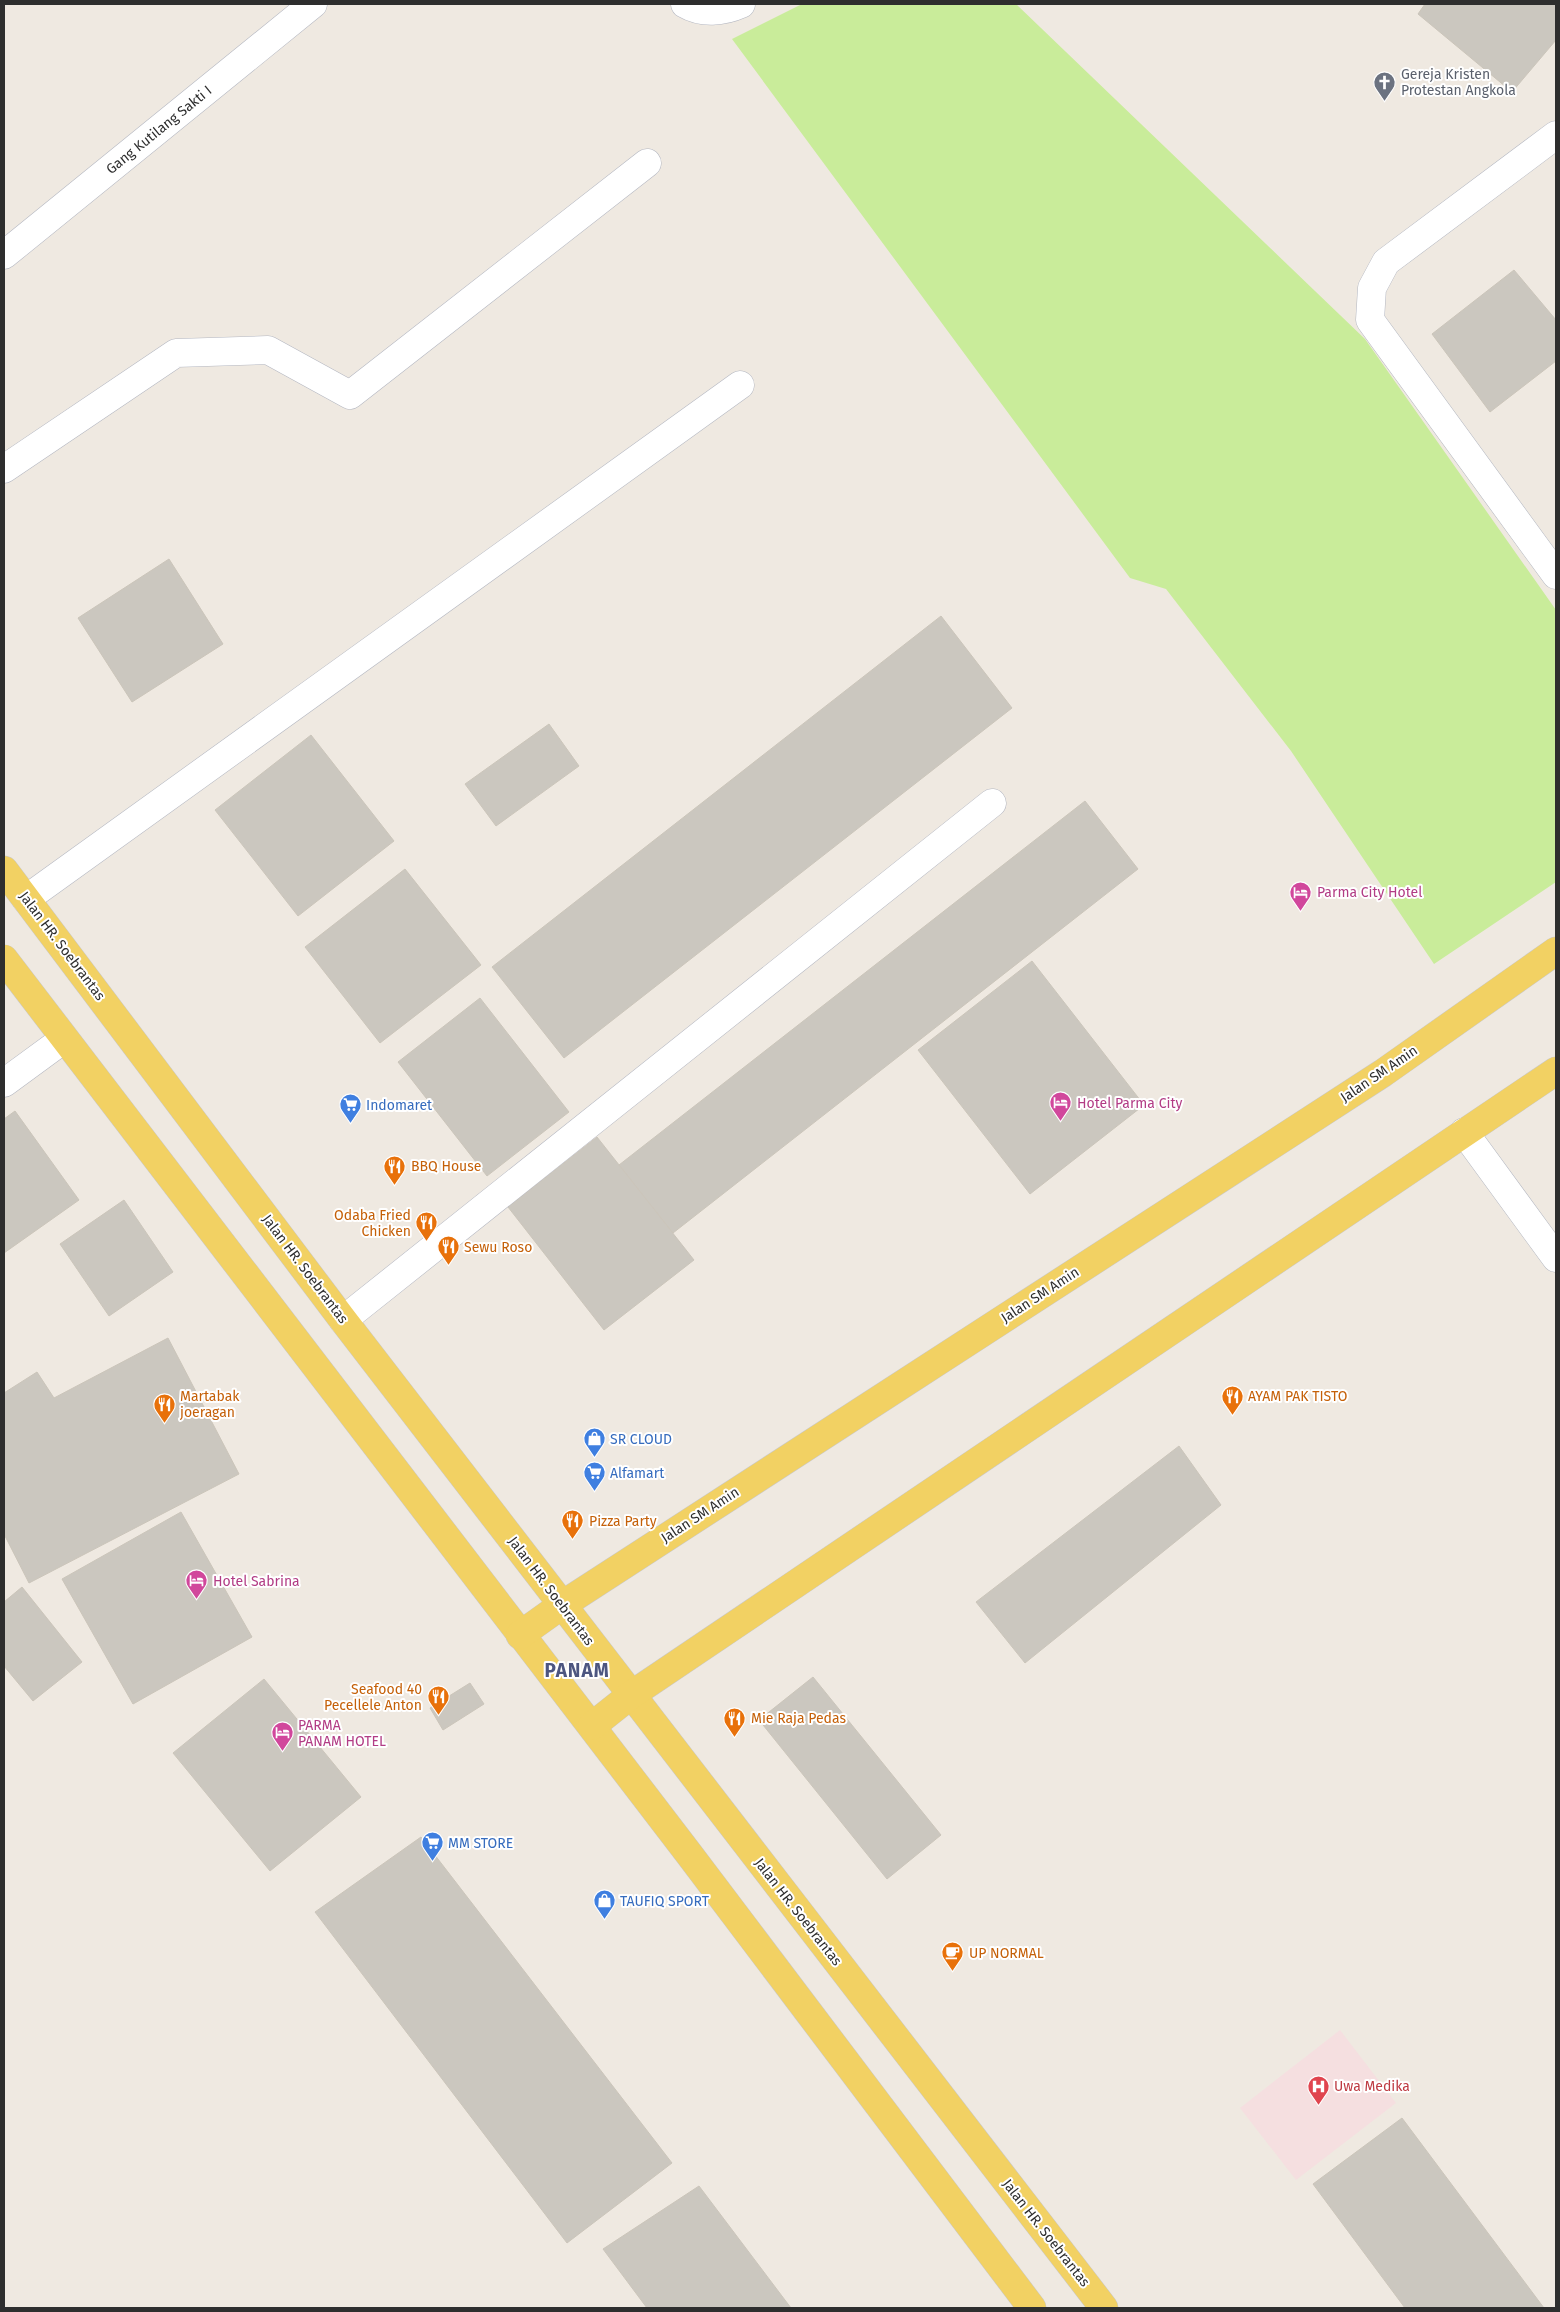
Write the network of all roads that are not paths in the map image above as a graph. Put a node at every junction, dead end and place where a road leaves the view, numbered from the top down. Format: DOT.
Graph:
graph roads {
  1 [pos="312,4"];
  2 [pos="685,4"];
  3 [pos="741,4"];
  4 [pos="1556,135"];
  5 [pos="647,163"];
  6 [pos="4,254"];
  7 [pos="740,385"];
  8 [pos="4,469"];
  9 [pos="1556,576"];
  10 [pos="992,803"];
  11 [pos="4,870"];
  12 [pos="26,899"];
  13 [pos="1556,951"];
  14 [pos="4,959"];
  15 [pos="64,1039"];
  16 [pos="1556,1071"];
  17 [pos="4,1083"];
  18 [pos="1464,1132"];
  19 [pos="1556,1258"];
  20 [pos="343,1320"];
  21 [pos="562,1604"];
  22 [pos="520,1635"];
  23 [pos="631,1695"];
  24 [pos="592,1726"];
  25 [pos="1032,2308"];
  26 [pos="1104,2308"];
  1 -- 6 [label="street, Gang Kutilang Sakti I"];
  2 -- 3 [label="street"];
  4 -- 9 [label="street"];
  5 -- 8 [label="street"];
  7 -- 12 [label="street"];
  10 -- 20 [label="street"];
  11 -- 12 [label="main road, Jalan HR. Soebrantas"];
  12 -- 20 [label="main road, Jalan HR. Soebrantas"];
  13 -- 21 [label="main road, Jalan SM Amin"];
  14 -- 15 [label="main road"];
  15 -- 17 [label="street"];
  15 -- 22 [label="main road"];
  16 -- 18 [label="main road"];
  18 -- 19 [label="street"];
  18 -- 23 [label="main road"];
  20 -- 21 [label="main road, Jalan HR. Soebrantas"];
  21 -- 22 [label="main road, Jalan SM Amin"];
  21 -- 23 [label="main road, Jalan HR. Soebrantas"];
  22 -- 24 [label="main road"];
  23 -- 24 [label="main road"];
  23 -- 26 [label="main road, Jalan HR. Soebrantas"];
  24 -- 25 [label="main road"];
}
